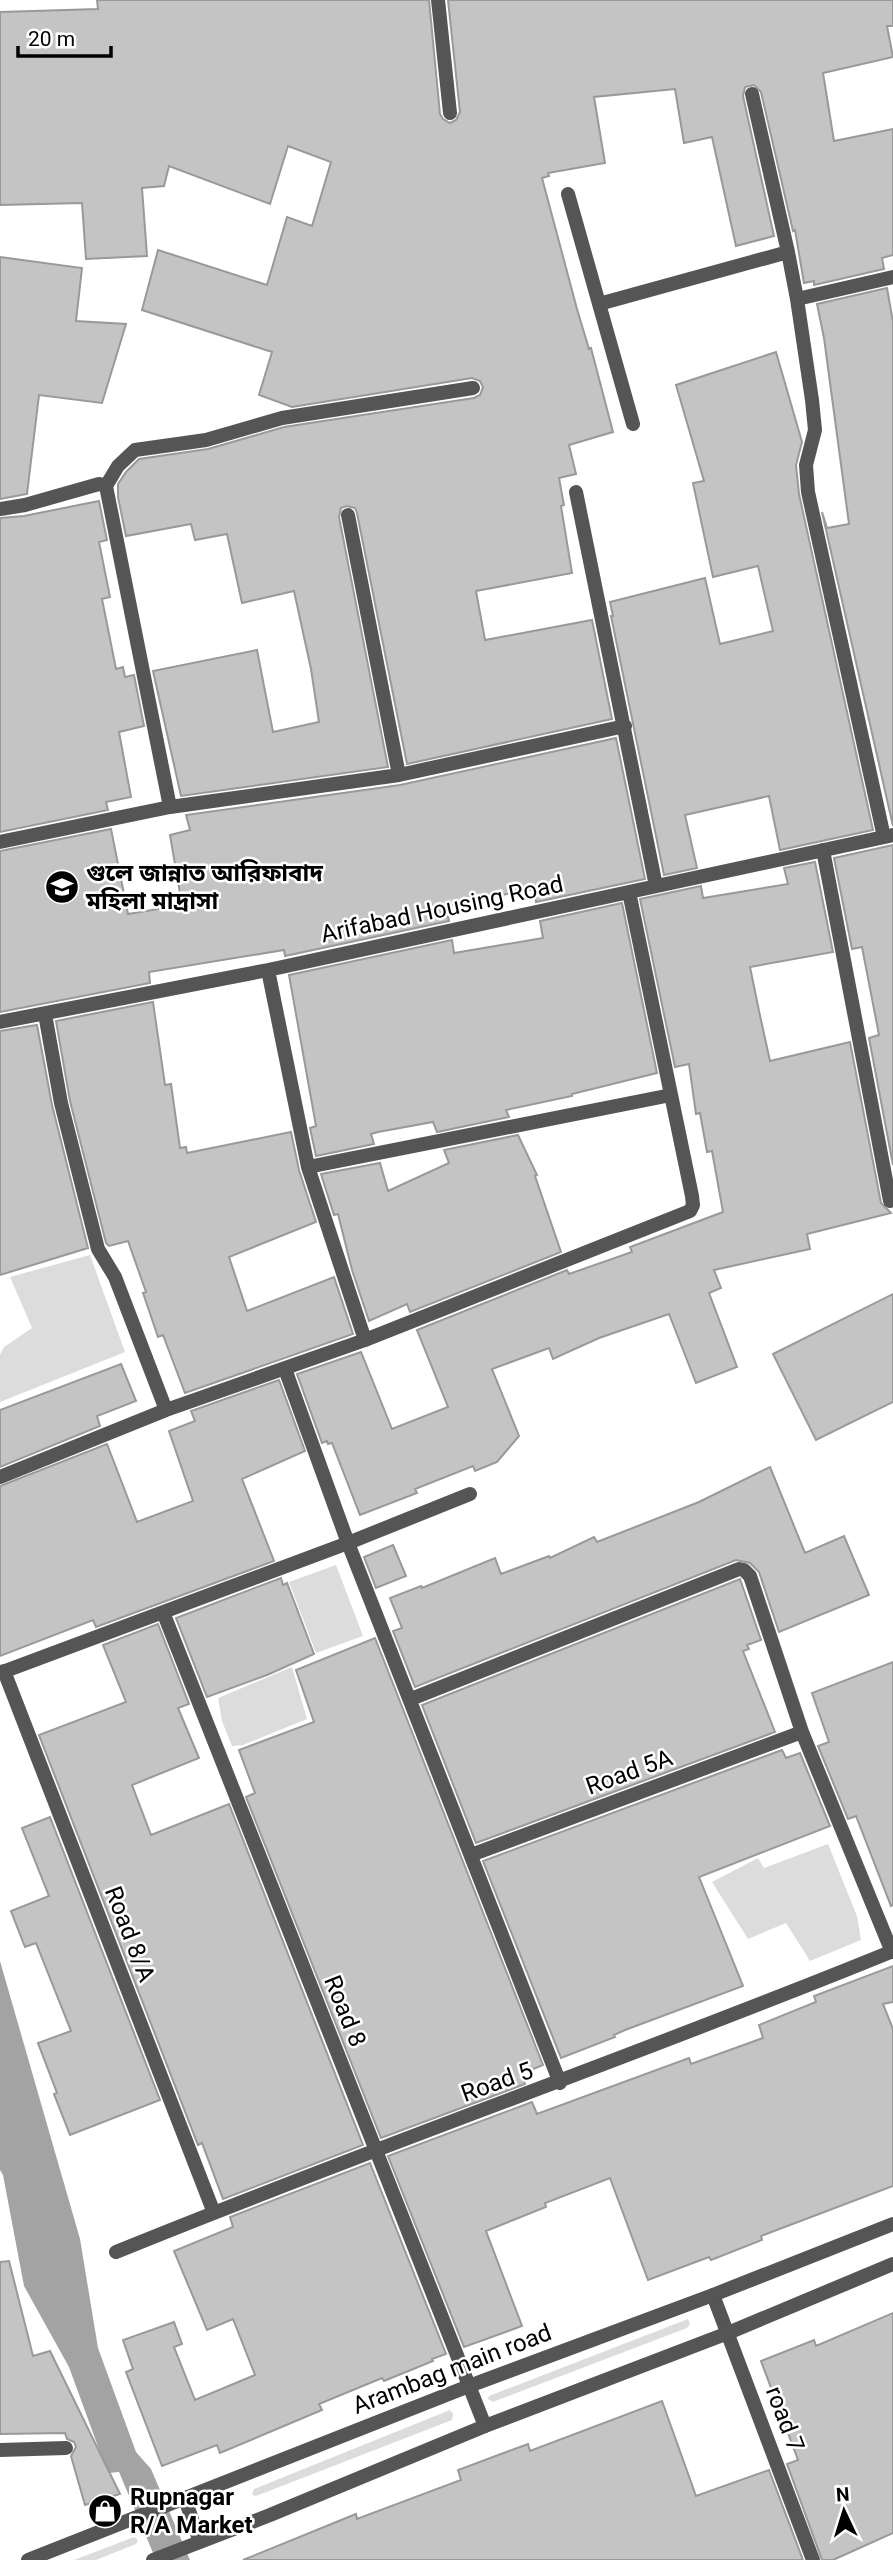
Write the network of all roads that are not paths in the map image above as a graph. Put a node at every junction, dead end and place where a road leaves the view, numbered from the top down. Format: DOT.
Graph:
graph roads {
  1 [pos="438,0"];
  2 [pos="752,94"];
  3 [pos="450,113"];
  4 [pos="568,194"];
  5 [pos="788,253"];
  6 [pos="893,277"];
  7 [pos="797,299"];
  8 [pos="599,304"];
  9 [pos="473,388"];
  10 [pos="633,424"];
  11 [pos="106,486"];
  12 [pos="576,492"];
  13 [pos="0,509"];
  14 [pos="348,515"];
  15 [pos="625,726"];
  16 [pos="399,775"];
  17 [pos="170,807"];
  18 [pos="889,836"];
  19 [pos="0,842"];
  20 [pos="823,850"];
  21 [pos="656,886"];
  22 [pos="629,892"];
  23 [pos="268,970"];
  24 [pos="45,1014"];
  25 [pos="0,1022"];
  26 [pos="671,1095"];
  27 [pos="308,1167"];
  28 [pos="890,1202"];
  29 [pos="365,1340"];
  30 [pos="285,1368"];
  31 [pos="166,1410"];
  32 [pos="0,1477"];
  33 [pos="470,1494"];
  34 [pos="348,1543"];
  35 [pos="163,1612"];
  36 [pos="2,1672"];
  37 [pos="411,1699"];
  38 [pos="802,1732"];
  39 [pos="471,1855"];
  40 [pos="893,1952"];
  41 [pos="560,2083"];
  42 [pos="376,2151"];
  43 [pos="214,2213"];
  44 [pos="893,2224"];
  45 [pos="116,2252"];
  46 [pos="893,2264"];
  47 [pos="713,2295"];
  48 [pos="728,2333"];
  49 [pos="469,2386"];
  50 [pos="485,2426"];
  51 [pos="66,2448"];
  52 [pos="0,2450"];
  53 [pos="185,2499"];
  54 [pos="200,2542"];
  55 [pos="28,2560"];
  56 [pos="153,2560"];
  57 [pos="813,2560"];
  1 -- 3 [label="street"];
  2 -- 5 [label="street"];
  4 -- 8 [label="street"];
  5 -- 7 [label="street"];
  5 -- 8 [label="street"];
  6 -- 7 [label="street"];
  7 -- 18 [label="street"];
  8 -- 10 [label="street"];
  9 -- 11 [label="street"];
  11 -- 13 [label="street"];
  11 -- 17 [label="street"];
  12 -- 15 [label="street"];
  14 -- 16 [label="street"];
  15 -- 16 [label="street"];
  15 -- 21 [label="street"];
  16 -- 17 [label="street"];
  17 -- 19 [label="street"];
  18 -- 20 [label="street, Arifabad Housing Road"];
  20 -- 21 [label="street, Arifabad Housing Road"];
  20 -- 28 [label="street"];
  21 -- 22 [label="street, Arifabad Housing Road"];
  22 -- 23 [label="street, Arifabad Housing Road"];
  22 -- 26 [label="street"];
  23 -- 24 [label="street, Arifabad Housing Road"];
  23 -- 27 [label="street"];
  24 -- 25 [label="street, Arifabad Housing Road"];
  24 -- 31 [label="street"];
  26 -- 27 [label="street"];
  26 -- 29 [label="street"];
  27 -- 29 [label="street"];
  29 -- 30 [label="street"];
  30 -- 31 [label="street"];
  30 -- 34 [label="street"];
  31 -- 32 [label="street"];
  33 -- 34 [label="street"];
  34 -- 35 [label="street"];
  34 -- 37 [label="street"];
  35 -- 36 [label="street"];
  35 -- 42 [label="street, Road 8"];
  36 -- 43 [label="street, Road 8/A"];
  37 -- 38 [label="street"];
  37 -- 39 [label="street"];
  38 -- 39 [label="street, Road 5A"];
  38 -- 40 [label="street"];
  39 -- 41 [label="street"];
  40 -- 41 [label="street, Road 5"];
  41 -- 42 [label="street, Road 5"];
  42 -- 43 [label="street, Road 5"];
  42 -- 49 [label="street, Road 8"];
  43 -- 45 [label="street, Road 5"];
  44 -- 47 [label="street, Arambag main road"];
  46 -- 48 [label="street"];
  47 -- 48 [label="street, road 7"];
  47 -- 49 [label="street, Arambag main road"];
  48 -- 50 [label="street"];
  48 -- 57 [label="street, road 7"];
  49 -- 50 [label="street, Road 8"];
  49 -- 53 [label="street, Arambag main road"];
  50 -- 54 [label="street"];
  51 -- 52 [label="street"];
  53 -- 54 [label="street"];
  53 -- 55 [label="street, Arambag main road"];
  54 -- 56 [label="street"];
}
